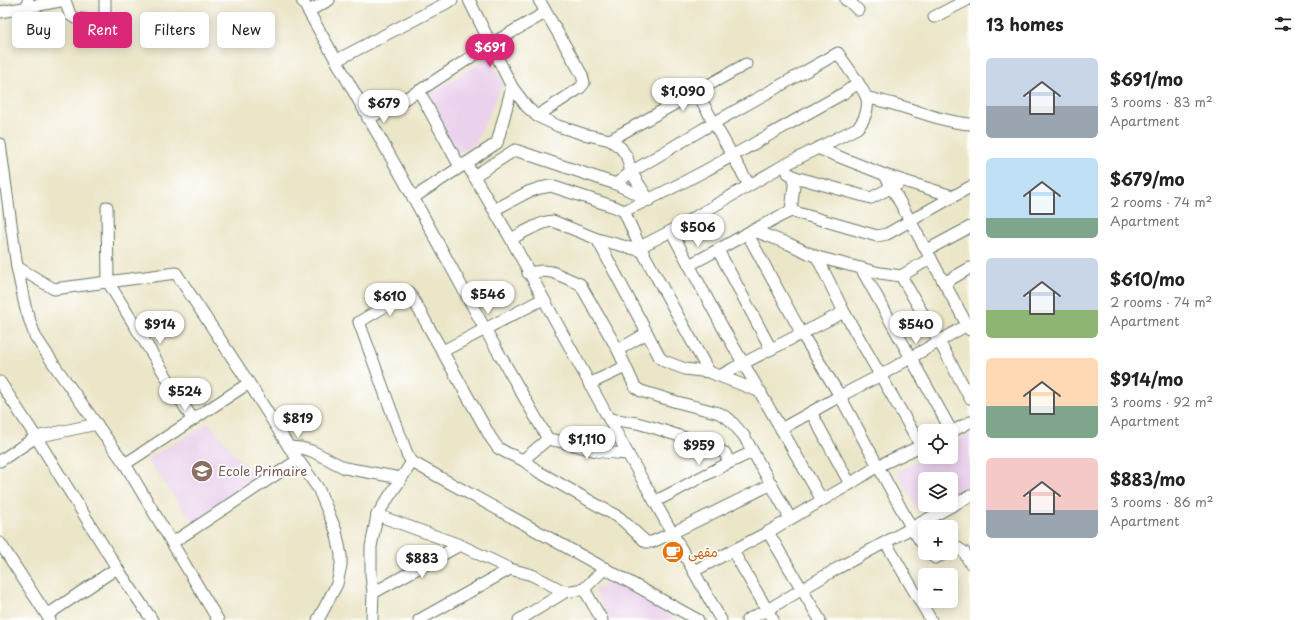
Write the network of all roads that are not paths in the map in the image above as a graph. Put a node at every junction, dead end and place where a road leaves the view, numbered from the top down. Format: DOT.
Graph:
graph roads {
  1 [pos="65,0"];
  2 [pos="105,0"];
  3 [pos="302,0"];
  4 [pos="329,0"];
  5 [pos="452,0"];
  6 [pos="469,0"];
  7 [pos="539,0"];
  8 [pos="846,0"];
  9 [pos="967,0"];
  10 [pos="28,4"];
  11 [pos="858,10"];
  12 [pos="309,11"];
  13 [pos="0,12"];
  14 [pos="545,13"];
  15 [pos="934,17"];
  16 [pos="491,44"];
  17 [pos="337,60"];
  18 [pos="746,64"];
  19 [pos="858,84"];
  20 [pos="512,88"];
  21 [pos="419,91"];
  22 [pos="696,91"];
  23 [pos="867,98"];
  24 [pos="537,116"];
  25 [pos="368,119"];
  26 [pos="715,122"];
  27 [pos="970,124"];
  28 [pos="610,140"];
  29 [pos="497,143"];
  30 [pos="0,144"];
  31 [pos="817,148"];
  32 [pos="515,150"];
  33 [pos="732,155"];
  34 [pos="463,165"];
  35 [pos="779,168"];
  36 [pos="632,172"];
  37 [pos="885,175"];
  38 [pos="474,176"];
  39 [pos="794,177"];
  40 [pos="904,181"];
  41 [pos="616,184"];
  42 [pos="749,185"];
  43 [pos="892,187"];
  44 [pos="970,187"];
  45 [pos="952,196"];
  46 [pos="413,198"];
  47 [pos="649,200"];
  48 [pos="107,207"];
  49 [pos="494,210"];
  50 [pos="624,211"];
  51 [pos="791,211"];
  52 [pos="910,219"];
  53 [pos="970,227"];
  54 [pos="671,231"];
  55 [pos="750,234"];
  56 [pos="597,239"];
  57 [pos="510,240"];
  58 [pos="641,249"];
  59 [pos="718,250"];
  60 [pos="929,254"];
  61 [pos="817,257"];
  62 [pos="689,266"];
  63 [pos="17,268"];
  64 [pos="861,268"];
  65 [pos="970,268"];
  66 [pos="528,273"];
  67 [pos="901,276"];
  68 [pos="108,282"];
  69 [pos="944,283"];
  70 [pos="543,299"];
  71 [pos="965,310"];
  72 [pos="844,312"];
  73 [pos="969,328"];
  74 [pos="485,329"];
  75 [pos="647,333"];
  76 [pos="802,334"];
  77 [pos="939,341"];
  78 [pos="771,349"];
  79 [pos="618,350"];
  80 [pos="443,351"];
  81 [pos="910,358"];
  82 [pos="743,363"];
  83 [pos="625,367"];
  84 [pos="709,372"];
  85 [pos="881,375"];
  86 [pos="720,376"];
  87 [pos="0,382"];
  88 [pos="250,383"];
  89 [pos="589,384"];
  90 [pos="761,392"];
  91 [pos="840,396"];
  92 [pos="970,398"];
  93 [pos="811,412"];
  94 [pos="609,419"];
  95 [pos="193,420"];
  96 [pos="970,422"];
  97 [pos="97,424"];
  98 [pos="947,424"];
  99 [pos="781,429"];
  100 [pos="958,429"];
  101 [pos="36,437"];
  102 [pos="918,437"];
  103 [pos="548,439"];
  104 [pos="289,447"];
  105 [pos="918,447"];
  106 [pos="752,452"];
  107 [pos="628,454"];
  108 [pos="298,460"];
  109 [pos="523,460"];
  110 [pos="0,461"];
  111 [pos="412,462"];
  112 [pos="729,462"];
  113 [pos="125,464"];
  114 [pos="878,466"];
  115 [pos="401,478"];
  116 [pos="772,484"];
  117 [pos="850,484"];
  118 [pos="970,496"];
  119 [pos="822,500"];
  120 [pos="656,501"];
  121 [pos="377,515"];
  122 [pos="790,518"];
  123 [pos="911,527"];
  124 [pos="768,532"];
  125 [pos="672,533"];
  126 [pos="918,538"];
  127 [pos="886,542"];
  128 [pos="0,543"];
  129 [pos="172,543"];
  130 [pos="460,545"];
  131 [pos="958,548"];
  132 [pos="733,551"];
  133 [pos="970,563"];
  134 [pos="117,568"];
  135 [pos="605,568"];
  136 [pos="510,569"];
  137 [pos="694,571"];
  138 [pos="584,589"];
  139 [pos="803,589"];
  140 [pos="565,592"];
  141 [pos="373,593"];
  142 [pos="767,610"];
  143 [pos="48,618"];
  144 [pos="152,620"];
  145 [pos="218,620"];
  146 [pos="318,620"];
  147 [pos="372,620"];
  148 [pos="418,620"];
  149 [pos="519,620"];
  150 [pos="602,620"];
  151 [pos="698,620"];
  152 [pos="722,620"];
  153 [pos="747,620"];
  154 [pos="773,620"];
  155 [pos="820,620"];
  156 [pos="931,620"];
  1 -- 2 [label="street"];
  1 -- 10 [label="street"];
  3 -- 12 [label="street"];
  4 -- 12 [label="street"];
  5 -- 17 [label="street"];
  6 -- 16 [label="street"];
  7 -- 14 [label="street"];
  8 -- 11 [label="street"];
  9 -- 15 [label="street"];
  10 -- 13 [label="street"];
  12 -- 17 [label="street"];
  14 -- 16 [label="street"];
  14 -- 24 [label="street"];
  16 -- 20 [label="street"];
  16 -- 21 [label="street"];
  17 -- 25 [label="street"];
  18 -- 22 [label="street"];
  19 -- 23 [label="street"];
  19 -- 26 [label="street"];
  19 -- 33 [label="street"];
  20 -- 24 [label="street"];
  20 -- 29 [label="street"];
  21 -- 25 [label="street"];
  21 -- 34 [label="street"];
  22 -- 26 [label="street"];
  22 -- 28 [label="street"];
  23 -- 27 [label="street"];
  23 -- 31 [label="street"];
  24 -- 28 [label="street"];
  25 -- 46 [label="street"];
  26 -- 33 [label="street"];
  26 -- 36 [label="street"];
  28 -- 36 [label="street"];
  29 -- 32 [label="street"];
  29 -- 34 [label="street"];
  30 -- 63 [label="street"];
  31 -- 35 [label="street"];
  31 -- 37 [label="street"];
  32 -- 38 [label="street"];
  32 -- 41 [label="street"];
  33 -- 42 [label="street"];
  33 -- 47 [label="street"];
  34 -- 38 [label="street"];
  34 -- 46 [label="street"];
  35 -- 39 [label="street"];
  35 -- 42 [label="street"];
  36 -- 41 [label="street"];
  36 -- 47 [label="street"];
  37 -- 40 [label="street"];
  37 -- 43 [label="street"];
  38 -- 49 [label="street"];
  39 -- 43 [label="street"];
  39 -- 51 [label="street"];
  40 -- 43 [label="street"];
  40 -- 45 [label="street"];
  41 -- 47 [label="street"];
  42 -- 54 [label="street"];
  43 -- 52 [label="street"];
  44 -- 45 [label="street"];
  45 -- 52 [label="street"];
  46 -- 74 [label="street"];
  47 -- 50 [label="street"];
  48 -- 68 [label="street"];
  49 -- 50 [label="street"];
  49 -- 57 [label="street"];
  50 -- 58 [label="street"];
  51 -- 52 [label="street"];
  51 -- 55 [label="street"];
  52 -- 60 [label="street"];
  53 -- 60 [label="street"];
  54 -- 58 [label="street"];
  54 -- 62 [label="street"];
  55 -- 59 [label="street"];
  55 -- 61 [label="street"];
  55 -- 76 [label="street"];
  56 -- 57 [label="street"];
  56 -- 58 [label="street"];
  56 -- 75 [label="street"];
  57 -- 66 [label="street"];
  58 -- 84 [label="street"];
  59 -- 62 [label="street"];
  59 -- 78 [label="street"];
  60 -- 67 [label="street"];
  60 -- 69 [label="street"];
  61 -- 64 [label="street"];
  61 -- 72 [label="street"];
  62 -- 82 [label="street"];
  63 -- 68 [label="street"];
  63 -- 97 [label="street"];
  64 -- 67 [label="street"];
  64 -- 81 [label="street"];
  65 -- 69 [label="street"];
  66 -- 70 [label="street"];
  66 -- 79 [label="street"];
  67 -- 77 [label="street"];
  68 -- 88 [label="street"];
  68 -- 95 [label="street"];
  69 -- 71 [label="street"];
  70 -- 74 [label="street"];
  70 -- 89 [label="street"];
  71 -- 73 [label="street"];
  72 -- 76 [label="street"];
  72 -- 85 [label="street"];
  73 -- 77 [label="street"];
  74 -- 80 [label="street"];
  74 -- 103 [label="street"];
  75 -- 79 [label="street"];
  75 -- 84 [label="street"];
  76 -- 78 [label="street"];
  76 -- 91 [label="street"];
  77 -- 81 [label="street"];
  77 -- 92 [label="street"];
  78 -- 82 [label="street"];
  79 -- 83 [label="street"];
  80 -- 109 [label="street"];
  80 -- 111 [label="street"];
  81 -- 85 [label="street"];
  81 -- 98 [label="street"];
  82 -- 86 [label="street"];
  82 -- 90 [label="street"];
  83 -- 89 [label="street"];
  83 -- 106 [label="street"];
  84 -- 86 [label="street"];
  85 -- 91 [label="street"];
  85 -- 102 [label="street"];
  86 -- 90 [label="street"];
  87 -- 101 [label="street"];
  88 -- 95 [label="street"];
  88 -- 104 [label="street"];
  89 -- 94 [label="street"];
  90 -- 99 [label="street"];
  91 -- 93 [label="street"];
  91 -- 114 [label="street"];
  93 -- 99 [label="street"];
  93 -- 117 [label="street"];
  94 -- 107 [label="street"];
  94 -- 112 [label="street"];
  95 -- 113 [label="street"];
  96 -- 100 [label="street"];
  97 -- 101 [label="street"];
  97 -- 113 [label="street"];
  99 -- 119 [label="street"];
  101 -- 110 [label="street"];
  101 -- 134 [label="street"];
  103 -- 107 [label="street"];
  103 -- 109 [label="street"];
  104 -- 108 [label="street"];
  104 -- 115 [label="street"];
  105 -- 114 [label="street"];
  106 -- 112 [label="street"];
  106 -- 116 [label="street"];
  107 -- 120 [label="street"];
  108 -- 129 [label="street"];
  108 -- 146 [label="street"];
  109 -- 125 [label="street"];
  111 -- 115 [label="street"];
  111 -- 135 [label="street"];
  112 -- 120 [label="street"];
  113 -- 129 [label="street"];
  114 -- 117 [label="street"];
  114 -- 123 [label="street"];
  115 -- 121 [label="street"];
  116 -- 122 [label="street"];
  116 -- 125 [label="street"];
  117 -- 119 [label="street"];
  118 -- 123 [label="street"];
  119 -- 122 [label="street"];
  120 -- 125 [label="street"];
  121 -- 130 [label="street"];
  121 -- 141 [label="street"];
  122 -- 124 [label="street"];
  123 -- 126 [label="street"];
  123 -- 127 [label="street"];
  124 -- 132 [label="street"];
  124 -- 139 [label="street"];
  125 -- 137 [label="street"];
  127 -- 139 [label="street"];
  127 -- 156 [label="street"];
  128 -- 143 [label="street"];
  129 -- 145 [label="street"];
  130 -- 136 [label="street"];
  130 -- 141 [label="street"];
  131 -- 133 [label="street"];
  132 -- 137 [label="street"];
  132 -- 142 [label="street"];
  134 -- 143 [label="street"];
  134 -- 144 [label="street"];
  135 -- 138 [label="street"];
  135 -- 151 [label="street"];
  136 -- 140 [label="street"];
  136 -- 148 [label="street"];
  137 -- 152 [label="street"];
  138 -- 140 [label="street"];
  138 -- 150 [label="street"];
  139 -- 142 [label="street"];
  139 -- 155 [label="street"];
  140 -- 149 [label="street"];
  141 -- 147 [label="street"];
  142 -- 153 [label="street"];
  142 -- 154 [label="street"];
}
